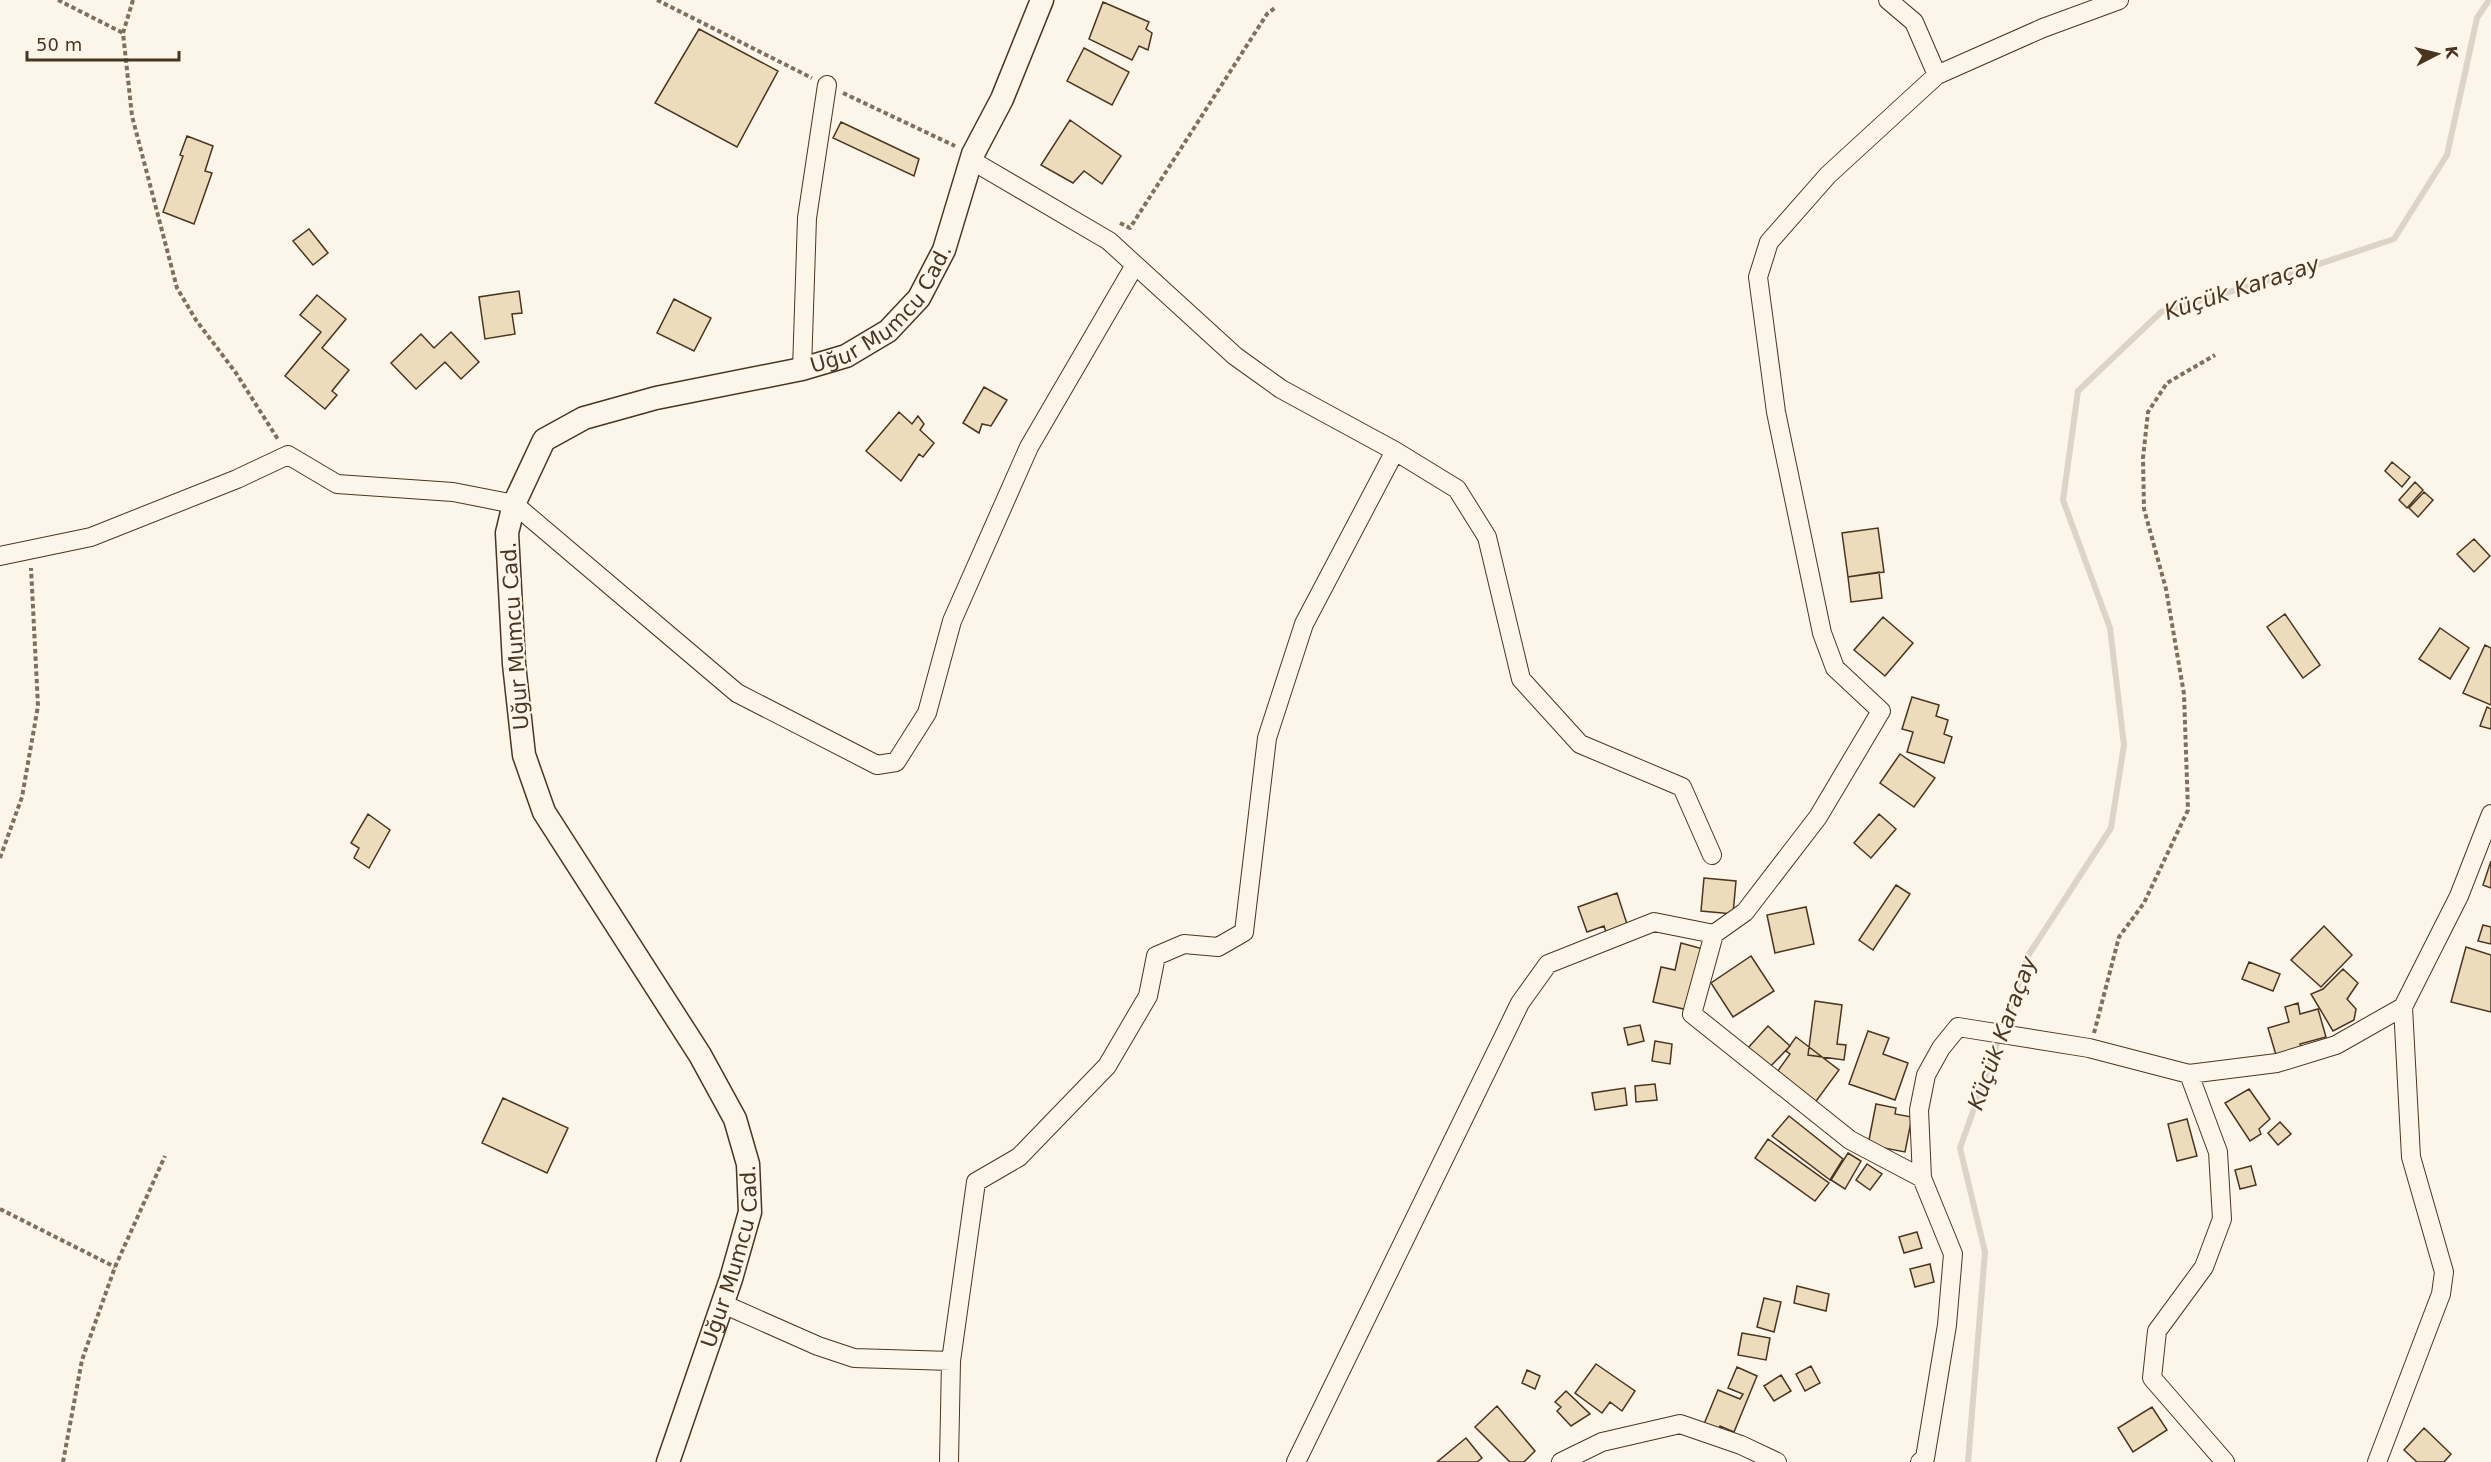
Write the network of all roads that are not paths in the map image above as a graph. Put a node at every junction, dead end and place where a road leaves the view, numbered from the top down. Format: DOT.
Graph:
graph roads {
  1 [pos="1042,0"];
  2 [pos="1888,0"];
  3 [pos="2118,0"];
  4 [pos="1937,75"];
  5 [pos="827,86"];
  6 [pos="971,160"];
  7 [pos="1136,265"];
  8 [pos="802,369"];
  9 [pos="1395,451"];
  10 [pos="514,504"];
  11 [pos="0,556"];
  12 [pos="2491,814"];
  13 [pos="1712,855"];
  14 [pos="1714,934"];
  15 [pos="2403,1007"];
  16 [pos="2189,1074"];
  17 [pos="1922,1178"];
  18 [pos="723,1304"];
  19 [pos="951,1361"];
  20 [pos="668,1462"];
  21 [pos="950,1462"];
  22 [pos="1296,1462"];
  23 [pos="1561,1462"];
  24 [pos="1777,1462"];
  25 [pos="1920,1462"];
  26 [pos="2224,1462"];
  27 [pos="2377,1462"];
  1 -- 6 [label="street, Uğur Mumcu Cad."];
  2 -- 4 [label="street"];
  3 -- 4 [label="street"];
  4 -- 14 [label="street"];
  5 -- 8 [label="street"];
  6 -- 7 [label="street"];
  6 -- 8 [label="street, Uğur Mumcu Cad."];
  7 -- 9 [label="street"];
  7 -- 10 [label="street"];
  8 -- 10 [label="street, Uğur Mumcu Cad."];
  9 -- 13 [label="street"];
  9 -- 19 [label="street"];
  10 -- 11 [label="street"];
  10 -- 18 [label="street, Uğur Mumcu Cad."];
  12 -- 15 [label="street"];
  14 -- 17 [label="street"];
  14 -- 22 [label="street"];
  15 -- 16 [label="street"];
  15 -- 27 [label="street"];
  16 -- 17 [label="street"];
  16 -- 26 [label="street"];
  17 -- 25 [label="street"];
  18 -- 19 [label="street"];
  18 -- 20 [label="street, Uğur Mumcu Cad."];
  19 -- 21 [label="street"];
  23 -- 24 [label="street"];
}
